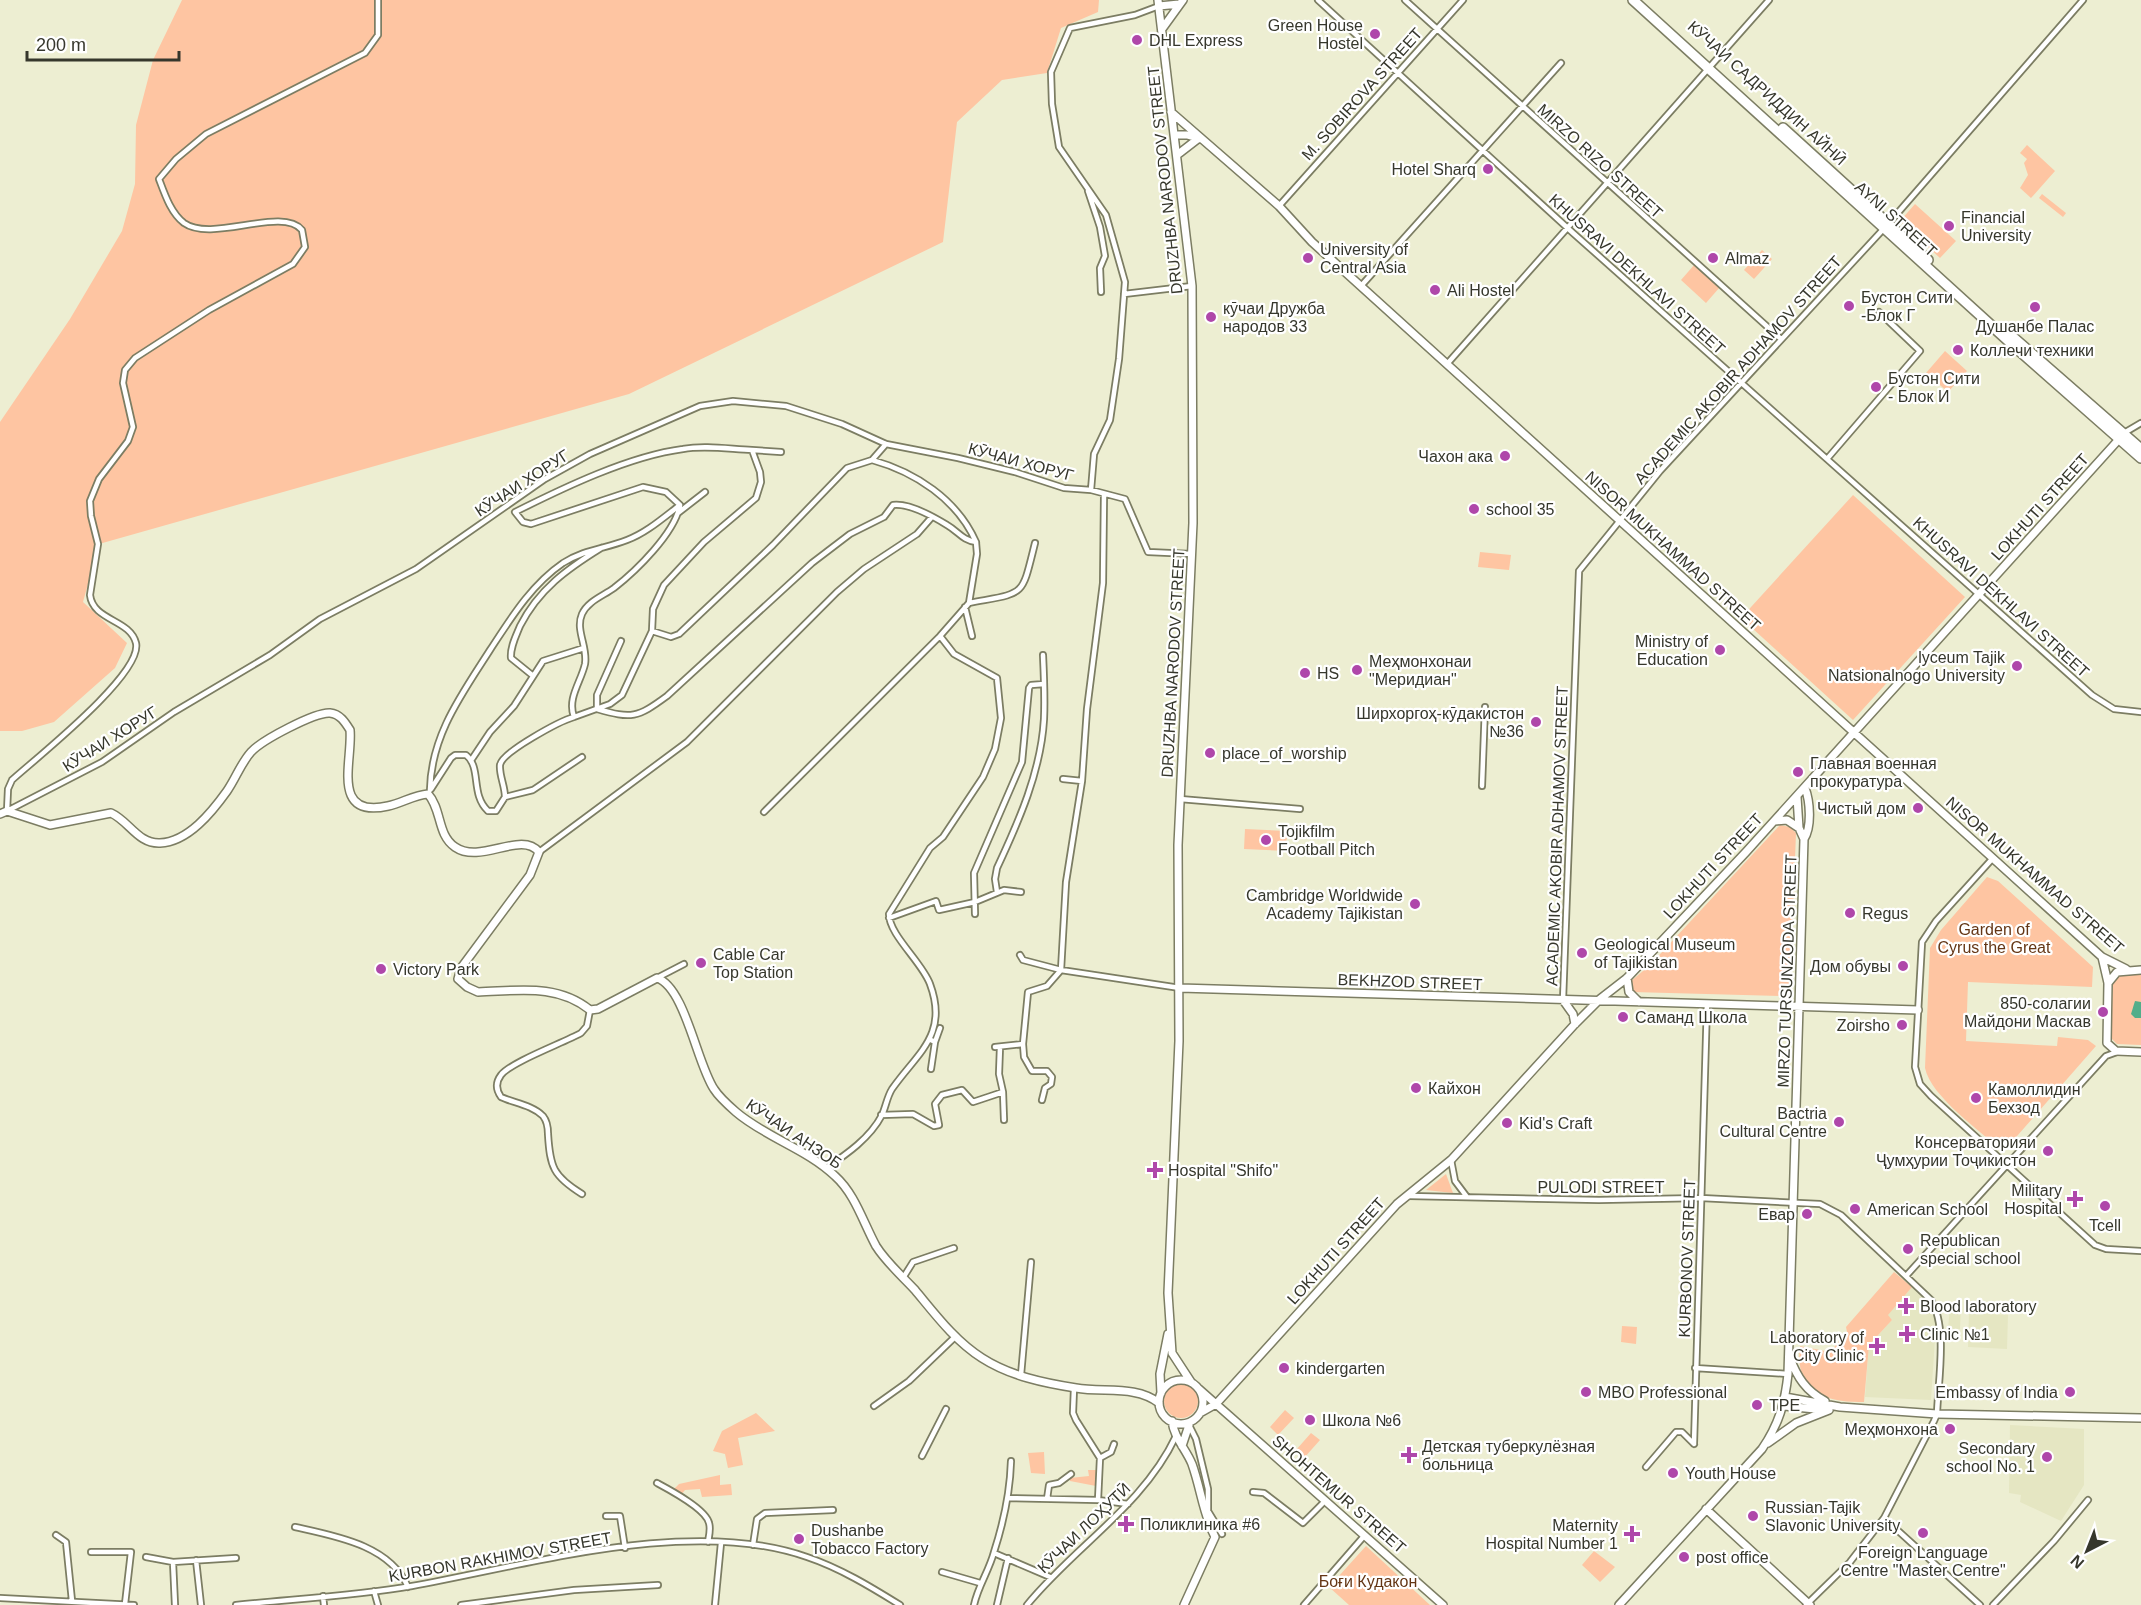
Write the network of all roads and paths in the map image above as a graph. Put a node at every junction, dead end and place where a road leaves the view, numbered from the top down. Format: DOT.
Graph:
graph roads {
  1 [pos="378,0"];
  2 [pos="1318,0"];
  3 [pos="1405,0"];
  4 [pos="1463,0"];
  5 [pos="1633,0"];
  6 [pos="1641,0"];
  7 [pos="1769,0"];
  8 [pos="2083,0"];
  9 [pos="1181,2"];
  10 [pos="1159,3"];
  11 [pos="1162,29"];
  12 [pos="1437,30"];
  13 [pos="1561,63"];
  14 [pos="1710,67"];
  15 [pos="1398,73"];
  16 [pos="1522,106"];
  17 [pos="1171,112"];
  18 [pos="1174,135"];
  19 [pos="1199,138"];
  20 [pos="1210,143"];
  21 [pos="1482,151"];
  22 [pos="1177,155"];
  23 [pos="1607,184"];
  24 [pos="1087,189"];
  25 [pos="1279,206"];
  26 [pos="1887,225"];
  27 [pos="1568,228"];
  28 [pos="1192,286"];
  29 [pos="1361,286"];
  30 [pos="1101,292"];
  31 [pos="1124,294"];
  32 [pos="1879,312"];
  33 [pos="1780,339"];
  34 [pos="1447,364"];
  35 [pos="1741,383"];
  36 [pos="2141,423"];
  37 [pos="2121,436"];
  38 [pos="2141,443"];
  39 [pos="886,444"];
  40 [pos="752,450"];
  41 [pos="781,452"];
  42 [pos="2140,453"];
  43 [pos="1827,459"];
  44 [pos="872,460"];
  45 [pos="1091,490"];
  46 [pos="705,492"];
  47 [pos="1104,495"];
  48 [pos="508,504"];
  49 [pos="680,505"];
  50 [pos="515,512"];
  51 [pos="678,513"];
  52 [pos="931,518"];
  53 [pos="1620,519"];
  54 [pos="976,542"];
  55 [pos="1035,543"];
  56 [pos="606,545"];
  57 [pos="1192,554"];
  58 [pos="1980,593"];
  59 [pos="967,605"];
  60 [pos="652,631"];
  61 [pos="940,636"];
  62 [pos="972,636"];
  63 [pos="621,641"];
  64 [pos="584,648"];
  65 [pos="1043,655"];
  66 [pos="532,675"];
  67 [pos="1044,684"];
  68 [pos="1485,707"];
  69 [pos="597,709"];
  70 [pos="2141,712"];
  71 [pos="574,717"];
  72 [pos="1854,732"];
  73 [pos="582,757"];
  74 [pos="472,759"];
  75 [pos="1064,779"];
  76 [pos="1082,781"];
  77 [pos="1482,786"];
  78 [pos="1805,788"];
  79 [pos="429,792"];
  80 [pos="505,797"];
  81 [pos="1797,797"];
  82 [pos="1180,799"];
  83 [pos="1300,809"];
  84 [pos="764,812"];
  85 [pos="4,813"];
  86 [pos="1775,821"];
  87 [pos="1799,828"];
  88 [pos="1804,839"];
  89 [pos="539,852"];
  90 [pos="1993,858"];
  91 [pos="998,892"];
  92 [pos="1021,892"];
  93 [pos="975,902"];
  94 [pos="975,914"];
  95 [pos="889,918"];
  96 [pos="1020,955"];
  97 [pos="2102,957"];
  98 [pos="684,964"];
  99 [pos="2126,969"];
  100 [pos="1061,970"];
  101 [pos="2141,970"];
  102 [pos="657,978"];
  103 [pos="1627,978"];
  104 [pos="2108,983"];
  105 [pos="1180,988"];
  106 [pos="1600,999"];
  107 [pos="1563,1000"];
  108 [pos="1639,1002"];
  109 [pos="1707,1004"];
  110 [pos="1799,1007"];
  111 [pos="590,1010"];
  112 [pos="1918,1010"];
  113 [pos="1575,1024"];
  114 [pos="940,1028"];
  115 [pos="933,1041"];
  116 [pos="2107,1043"];
  117 [pos="1023,1044"];
  118 [pos="2119,1052"];
  119 [pos="2141,1052"];
  120 [pos="2106,1056"];
  121 [pos="931,1069"];
  122 [pos="1003,1092"];
  123 [pos="1042,1100"];
  124 [pos="881,1115"];
  125 [pos="1004,1120"];
  126 [pos="1451,1160"];
  127 [pos="2008,1165"];
  128 [pos="826,1168"];
  129 [pos="582,1194"];
  130 [pos="1409,1196"];
  131 [pos="1467,1197"];
  132 [pos="1701,1198"];
  133 [pos="1793,1203"];
  134 [pos="954,1248"];
  135 [pos="2141,1251"];
  136 [pos="1031,1262"];
  137 [pos="1906,1276"];
  138 [pos="903,1278"];
  139 [pos="1169,1329"];
  140 [pos="956,1336"];
  141 [pos="1788,1353"];
  142 [pos="1695,1368"];
  143 [pos="1160,1374"];
  144 [pos="1788,1374"];
  145 [pos="1021,1376"];
  146 [pos="1191,1382"];
  147 [pos="1074,1388"];
  148 [pos="1199,1389"];
  149 [pos="1144,1393"];
  150 [pos="1161,1393"];
  151 [pos="1785,1397"];
  152 [pos="1159,1403"];
  153 [pos="1216,1404"];
  154 [pos="874,1406"];
  155 [pos="1784,1406"];
  156 [pos="1829,1407"];
  157 [pos="946,1409"];
  158 [pos="1200,1413"];
  159 [pos="1937,1414"];
  160 [pos="2141,1418"];
  161 [pos="1172,1421"];
  162 [pos="1190,1423"];
  163 [pos="1176,1436"];
  164 [pos="1114,1444"];
  165 [pos="1184,1449"];
  166 [pos="1762,1449"];
  167 [pos="922,1456"];
  168 [pos="1100,1458"];
  169 [pos="1011,1461"];
  170 [pos="1646,1467"];
  171 [pos="1071,1474"];
  172 [pos="657,1483"];
  173 [pos="1253,1492"];
  174 [pos="1010,1498"];
  175 [pos="1047,1499"];
  176 [pos="1098,1500"];
  177 [pos="2088,1500"];
  178 [pos="1128,1504"];
  179 [pos="1322,1504"];
  180 [pos="1706,1509"];
  181 [pos="833,1510"];
  182 [pos="606,1516"];
  183 [pos="1884,1518"];
  184 [pos="295,1527"];
  185 [pos="1222,1534"];
  186 [pos="1366,1534"];
  187 [pos="56,1535"];
  188 [pos="708,1542"];
  189 [pos="721,1543"];
  190 [pos="753,1545"];
  191 [pos="626,1548"];
  192 [pos="91,1552"];
  193 [pos="994,1553"];
  194 [pos="146,1557"];
  195 [pos="236,1558"];
  196 [pos="1008,1558"];
  197 [pos="196,1560"];
  198 [pos="173,1562"];
  199 [pos="942,1572"];
  200 [pos="1050,1577"];
  201 [pos="980,1583"];
  202 [pos="658,1585"];
  203 [pos="408,1587"];
  204 [pos="374,1591"];
  205 [pos="323,1596"];
  206 [pos="0,1598"];
  207 [pos="72,1601"];
  208 [pos="78,1601"];
  209 [pos="125,1604"];
  210 [pos="1808,1604"];
  211 [pos="84,1605"];
  212 [pos="134,1605"];
  213 [pos="175,1605"];
  214 [pos="201,1605"];
  215 [pos="236,1605"];
  216 [pos="324,1605"];
  217 [pos="378,1605"];
  218 [pos="461,1605"];
  219 [pos="715,1605"];
  220 [pos="900,1605"];
  221 [pos="974,1605"];
  222 [pos="997,1605"];
  223 [pos="1027,1605"];
  224 [pos="1184,1605"];
  225 [pos="1304,1605"];
  226 [pos="1443,1605"];
  227 [pos="1619,1605"];
  228 [pos="1980,1605"];
  229 [pos="1993,1605"];
  1 -- 85 [label="street"];
  2 -- 15 [label="street, KHUSRAVI DEKHLAVI STREET"];
  3 -- 12 [label="street, MIRZO RIZO STREET"];
  4 -- 12 [label="street, M. SOBIROVA STREET"];
  5 -- 14 [label="highway"];
  6 -- 14 [label="highway, КӮЧАИ САДРИДДИН АЙНӢ"];
  7 -- 14 [label="street"];
  8 -- 26 [label="street, ACADEMIC AKOBIR ADHAMOV STREET"];
  9 -- 10 [label="street"];
  9 -- 11 [label="street"];
  10 -- 11 [label="street, DRUZHBA NARODOV STREET"];
  10 -- 24 [label="street"];
  11 -- 17 [label="street, DRUZHBA NARODOV STREET"];
  12 -- 15 [label="street, M. SOBIROVA STREET"];
  12 -- 16 [label="street, MIRZO RIZO STREET"];
  13 -- 16 [label="street"];
  14 -- 23 [label="street"];
  14 -- 26 [label="highway, КӮЧАИ САДРИДДИН АЙНӢ"];
  15 -- 21 [label="street, KHUSRAVI DEKHLAVI STREET"];
  15 -- 25 [label="street, M. SOBIROVA STREET"];
  16 -- 21 [label="street"];
  16 -- 23 [label="street, MIRZO RIZO STREET"];
  17 -- 18 [label="street, DRUZHBA NARODOV STREET"];
  17 -- 20 [label="street, NISOR MUKHAMMAD STREET"];
  18 -- 19 [label="street, NISOR MUKHAMMAD STREET"];
  18 -- 22 [label="street, DRUZHBA NARODOV STREET"];
  19 -- 20 [label="street, NISOR MUKHAMMAD STREET"];
  19 -- 22 [label="street"];
  20 -- 25 [label="street, NISOR MUKHAMMAD STREET"];
  21 -- 27 [label="street, KHUSRAVI DEKHLAVI STREET"];
  21 -- 29 [label="street"];
  22 -- 28 [label="street, DRUZHBA NARODOV STREET"];
  23 -- 27 [label="street"];
  23 -- 33 [label="street, MIRZO RIZO STREET"];
  24 -- 30 [label="street"];
  24 -- 31 [label="street"];
  25 -- 29 [label="street, NISOR MUKHAMMAD STREET"];
  26 -- 33 [label="street, ACADEMIC AKOBIR ADHAMOV STREET"];
  26 -- 37 [label="highway, AYNI STREET"];
  27 -- 34 [label="street"];
  27 -- 35 [label="street, KHUSRAVI DEKHLAVI STREET"];
  28 -- 31 [label="street"];
  28 -- 57 [label="street, DRUZHBA NARODOV STREET"];
  29 -- 34 [label="street, NISOR MUKHAMMAD STREET"];
  31 -- 45 [label="street"];
  32 -- 43 [label="street"];
  33 -- 35 [label="street, ACADEMIC AKOBIR ADHAMOV STREET"];
  34 -- 53 [label="street, NISOR MUKHAMMAD STREET"];
  35 -- 43 [label="street, KHUSRAVI DEKHLAVI STREET"];
  35 -- 53 [label="street, ACADEMIC AKOBIR ADHAMOV STREET"];
  36 -- 37 [label="street"];
  37 -- 42 [label="highway, AYNI STREET"];
  37 -- 58 [label="street, LOKHUTI STREET"];
  38 -- 42 [label="street"];
  39 -- 44 [label="street"];
  39 -- 45 [label="street, КӮЧАИ ХОРУГ"];
  39 -- 48 [label="street, КӮЧАИ ХОРУГ"];
  40 -- 41 [label="street"];
  40 -- 50 [label="street"];
  40 -- 60 [label="street"];
  43 -- 58 [label="street, KHUSRAVI DEKHLAVI STREET"];
  44 -- 54 [label="street"];
  44 -- 60 [label="street"];
  45 -- 47 [label="street, КӮЧАИ ХОРУГ"];
  46 -- 51 [label="street"];
  47 -- 57 [label="street, КӮЧАИ ХОРУГ"];
  47 -- 76 [label="street"];
  48 -- 50 [label="street"];
  48 -- 85 [label="street, КӮЧАИ ХОРУГ"];
  49 -- 50 [label="street"];
  49 -- 51 [label="street"];
  49 -- 56 [label="street"];
  51 -- 64 [label="street"];
  52 -- 54 [label="street"];
  52 -- 69 [label="street"];
  52 -- 89 [label="street"];
  53 -- 72 [label="street, NISOR MUKHAMMAD STREET"];
  53 -- 107 [label="street, ACADEMIC AKOBIR ADHAMOV STREET"];
  54 -- 59 [label="street"];
  55 -- 59 [label="street"];
  56 -- 66 [label="street"];
  56 -- 79 [label="street"];
  57 -- 82 [label="street, DRUZHBA NARODOV STREET"];
  58 -- 70 [label="street, KHUSRAVI DEKHLAVI STREET"];
  58 -- 72 [label="street, LOKHUTI STREET"];
  59 -- 61 [label="street"];
  59 -- 62 [label="street"];
  60 -- 69 [label="street"];
  61 -- 84 [label="street"];
  61 -- 95 [label="street"];
  63 -- 69 [label="street"];
  64 -- 66 [label="street"];
  64 -- 71 [label="street"];
  65 -- 67 [label="street"];
  66 -- 74 [label="street"];
  67 -- 91 [label="street"];
  67 -- 93 [label="street"];
  68 -- 77 [label="street"];
  69 -- 71 [label="street"];
  71 -- 80 [label="street"];
  72 -- 78 [label="street, LOKHUTI STREET"];
  72 -- 90 [label="street, NISOR MUKHAMMAD STREET"];
  73 -- 80 [label="street"];
  74 -- 79 [label="street"];
  74 -- 80 [label="street"];
  75 -- 76 [label="street"];
  76 -- 100 [label="street"];
  78 -- 81 [label="street, LOKHUTI STREET"];
  78 -- 88 [label="street, MIRZO TURSUNZODA STREET"];
  79 -- 85 [label="street"];
  79 -- 89 [label="street"];
  81 -- 86 [label="street, LOKHUTI STREET"];
  81 -- 87 [label="street, MIRZO TURSUNZODA STREET"];
  82 -- 83 [label="street"];
  82 -- 105 [label="street, DRUZHBA NARODOV STREET"];
  86 -- 87 [label="street"];
  86 -- 103 [label="street, LOKHUTI STREET"];
  87 -- 88 [label="street, MIRZO TURSUNZODA STREET"];
  88 -- 110 [label="street, MIRZO TURSUNZODA STREET"];
  89 -- 111 [label="street"];
  90 -- 97 [label="street, NISOR MUKHAMMAD STREET"];
  90 -- 112 [label="street"];
  91 -- 92 [label="street"];
  91 -- 93 [label="street"];
  93 -- 94 [label="street"];
  93 -- 95 [label="street"];
  95 -- 115 [label="street"];
  96 -- 100 [label="street"];
  97 -- 99 [label="street, NISOR MUKHAMMAD STREET"];
  97 -- 104 [label="street"];
  98 -- 102 [label="street"];
  99 -- 101 [label="street, NISOR MUKHAMMAD STREET"];
  99 -- 104 [label="street, NISOR MUKHAMMAD STREET"];
  100 -- 105 [label="street"];
  100 -- 117 [label="street"];
  102 -- 111 [label="street"];
  102 -- 128 [label="street, КӮЧАИ АНЗОБ"];
  103 -- 106 [label="street, LOKHUTI STREET"];
  103 -- 108 [label="street"];
  104 -- 116 [label="street"];
  105 -- 107 [label="street, BEKHZOD STREET"];
  105 -- 139 [label="street, DRUZHBA NARODOV STREET"];
  106 -- 107 [label="street, BEKHZOD STREET"];
  106 -- 108 [label="street, BEKHZOD STREET"];
  106 -- 113 [label="street, LOKHUTI STREET"];
  107 -- 113 [label="street"];
  108 -- 109 [label="street, BEKHZOD STREET"];
  109 -- 110 [label="street, BEKHZOD STREET"];
  109 -- 132 [label="street, KURBONOV STREET"];
  110 -- 112 [label="street, BEKHZOD STREET"];
  110 -- 133 [label="street, MIRZO TURSUNZODA STREET"];
  111 -- 129 [label="street"];
  112 -- 127 [label="street"];
  113 -- 126 [label="street, LOKHUTI STREET"];
  114 -- 115 [label="street"];
  115 -- 121 [label="street"];
  115 -- 124 [label="street"];
  116 -- 118 [label="street"];
  116 -- 120 [label="street"];
  117 -- 122 [label="street"];
  117 -- 123 [label="street"];
  118 -- 119 [label="street"];
  118 -- 120 [label="street"];
  120 -- 127 [label="street"];
  122 -- 124 [label="street"];
  122 -- 125 [label="street"];
  124 -- 128 [label="street"];
  126 -- 130 [label="street, LOKHUTI STREET"];
  126 -- 131 [label="street"];
  127 -- 135 [label="street"];
  127 -- 137 [label="street"];
  128 -- 138 [label="street, КӮЧАИ АНЗОБ"];
  130 -- 131 [label="street, PULODI STREET"];
  130 -- 153 [label="street, LOKHUTI STREET"];
  131 -- 132 [label="street, PULODI STREET"];
  132 -- 133 [label="street, PULODI STREET"];
  132 -- 142 [label="street, KURBONOV STREET"];
  133 -- 137 [label="street, PULODI STREET"];
  133 -- 141 [label="street, MIRZO TURSUNZODA STREET"];
  134 -- 138 [label="street"];
  136 -- 145 [label="street"];
  137 -- 159 [label="street, PULODI STREET"];
  138 -- 140 [label="street, КӮЧАИ АНЗОБ"];
  139 -- 143 [label="street"];
  139 -- 146 [label="street"];
  140 -- 145 [label="street, КӮЧАИ АНЗОБ"];
  140 -- 154 [label="street"];
  141 -- 144 [label="street, MIRZO TURSUNZODA STREET"];
  141 -- 156 [label="street"];
  142 -- 144 [label="street"];
  142 -- 170 [label="street, KURBONOV STREET"];
  143 -- 149 [label="street"];
  143 -- 150 [label="street"];
  144 -- 151 [label="street, MIRZO TURSUNZODA STREET"];
  145 -- 147 [label="street, КӮЧАИ АНЗОБ"];
  146 -- 148 [label="street"];
  146 -- 150 [label="street"];
  147 -- 149 [label="street, КӮЧАИ АНЗОБ"];
  147 -- 168 [label="street"];
  148 -- 153 [label="street, SHOHTEMUR STREET"];
  148 -- 158 [label="street"];
  149 -- 152 [label="street"];
  150 -- 152 [label="street"];
  151 -- 155 [label="street, MIRZO TURSUNZODA STREET"];
  151 -- 156 [label="street"];
  152 -- 161 [label="street"];
  153 -- 158 [label="street, LOKHUTI STREET"];
  153 -- 186 [label="street, SHOHTEMUR STREET"];
  155 -- 156 [label="street"];
  155 -- 166 [label="street, MIRZO TURSUNZODA STREET"];
  156 -- 159 [label="street"];
  156 -- 166 [label="street"];
  157 -- 167 [label="street"];
  158 -- 162 [label="street"];
  159 -- 160 [label="street"];
  159 -- 183 [label="street"];
  161 -- 162 [label="street"];
  161 -- 163 [label="street"];
  162 -- 165 [label="street"];
  162 -- 185 [label="street"];
  163 -- 165 [label="street"];
  163 -- 178 [label="street, КӮЧАИ ЛОҲУТӢ"];
  164 -- 168 [label="street"];
  165 -- 224 [label="street"];
  166 -- 180 [label="street, MIRZO TURSUNZODA STREET"];
  168 -- 176 [label="street"];
  169 -- 174 [label="street"];
  171 -- 175 [label="street"];
  172 -- 188 [label="street"];
  173 -- 179 [label="street"];
  174 -- 175 [label="street"];
  174 -- 193 [label="street"];
  175 -- 176 [label="street"];
  176 -- 178 [label="street"];
  177 -- 229 [label="street"];
  178 -- 200 [label="street, КӮЧАИ ЛОҲУТӢ"];
  180 -- 210 [label="street"];
  180 -- 227 [label="street, MIRZO TURSUNZODA STREET"];
  181 -- 190 [label="street"];
  182 -- 191 [label="street"];
  183 -- 210 [label="street"];
  183 -- 228 [label="street"];
  184 -- 203 [label="street"];
  186 -- 225 [label="street"];
  186 -- 226 [label="street, SHOHTEMUR STREET"];
  187 -- 207 [label="street"];
  188 -- 189 [label="street, KURBON RAKHIMOV STREET"];
  188 -- 191 [label="street, KURBON RAKHIMOV STREET"];
  189 -- 190 [label="street, KURBON RAKHIMOV STREET"];
  189 -- 219 [label="street"];
  190 -- 220 [label="street, KURBON RAKHIMOV STREET"];
  191 -- 203 [label="street, KURBON RAKHIMOV STREET"];
  192 -- 209 [label="street"];
  193 -- 196 [label="street"];
  193 -- 201 [label="street"];
  194 -- 198 [label="street"];
  195 -- 197 [label="street"];
  196 -- 200 [label="street"];
  196 -- 222 [label="street"];
  197 -- 198 [label="street"];
  197 -- 214 [label="street"];
  198 -- 213 [label="street"];
  199 -- 201 [label="street"];
  200 -- 223 [label="street, КӮЧАИ ЛОҲУТӢ"];
  201 -- 221 [label="street"];
  202 -- 218 [label="street"];
  203 -- 204 [label="street, KURBON RAKHIMOV STREET"];
  204 -- 205 [label="street, KURBON RAKHIMOV STREET"];
  204 -- 217 [label="street"];
  205 -- 215 [label="street, KURBON RAKHIMOV STREET"];
  205 -- 216 [label="street"];
  206 -- 207 [label="street"];
  207 -- 208 [label="street"];
  208 -- 209 [label="street"];
  208 -- 211 [label="street"];
  209 -- 212 [label="street"];
}
